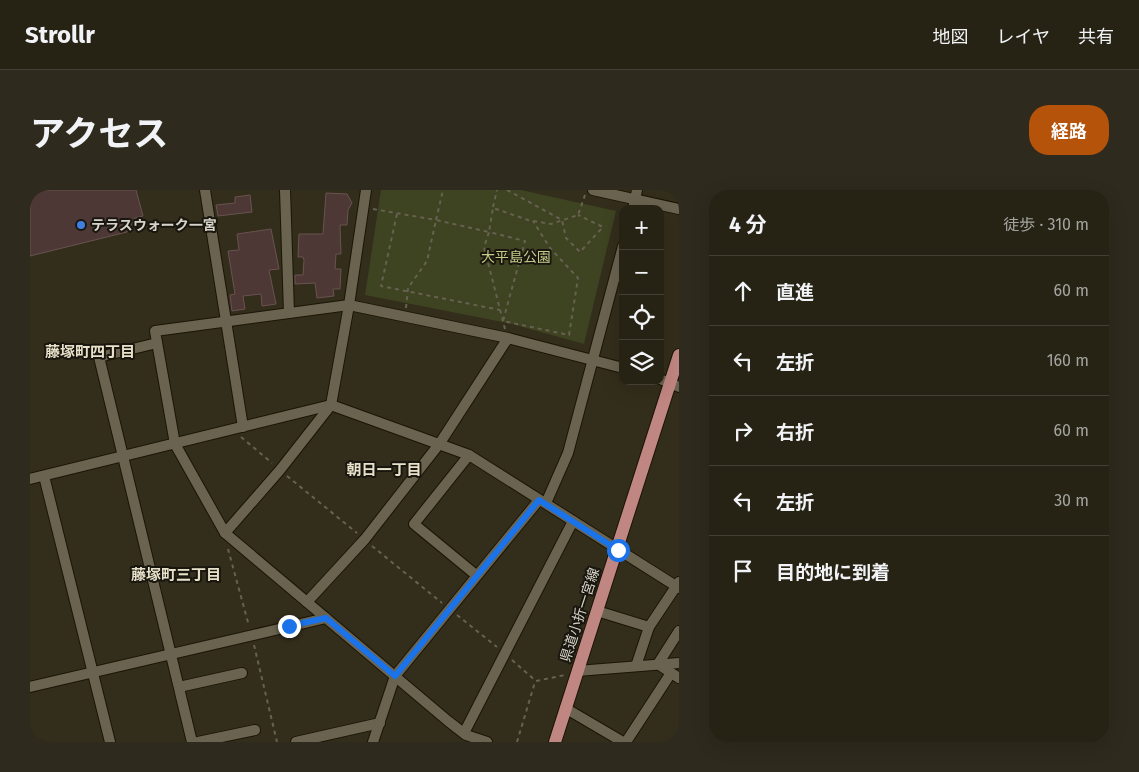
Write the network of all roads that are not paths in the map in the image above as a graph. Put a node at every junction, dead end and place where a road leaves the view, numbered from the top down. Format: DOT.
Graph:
graph roads {
  1 [pos="206,190"];
  2 [pos="286,190"];
  3 [pos="366,190"];
  4 [pos="594,190"];
  5 [pos="635,199"];
  6 [pos="679,209"];
  7 [pos="622,250"];
  8 [pos="349,305"];
  9 [pos="289,313"];
  10 [pos="226,320"];
  11 [pos="508,338"];
  12 [pos="157,343"];
  13 [pos="679,355"];
  14 [pos="592,360"];
  15 [pos="619,367"];
  16 [pos="670,382"];
  17 [pos="331,405"];
  18 [pos="243,427"];
  19 [pos="440,443"];
  20 [pos="174,444"];
  21 [pos="469,455"];
  22 [pos="123,456"];
  23 [pos="44,476"];
  24 [pos="30,479"];
  25 [pos="542,502"];
  26 [pos="574,521"];
  27 [pos="225,533"];
  28 [pos="618,550"];
  29 [pos="476,575"];
  30 [pos="678,586"];
  31 [pos="308,602"];
  32 [pos="597,611"];
  33 [pos="326,618"];
  34 [pos="649,627"];
  35 [pos="679,631"];
  36 [pos="172,654"];
  37 [pos="679,663"];
  38 [pos="658,664"];
  39 [pos="636,666"];
  40 [pos="577,671"];
  41 [pos="93,673"];
  42 [pos="242,673"];
  43 [pos="675,675"];
  44 [pos="395,676"];
  45 [pos="30,687"];
  46 [pos="180,687"];
  47 [pos="565,708"];
  48 [pos="380,723"];
  49 [pos="255,730"];
  50 [pos="465,737"];
  51 [pos="322,739"];
  52 [pos="110,742"];
  53 [pos="192,742"];
  54 [pos="198,742"];
  55 [pos="296,742"];
  56 [pos="373,742"];
  57 [pos="488,742"];
  58 [pos="555,742"];
  59 [pos="625,742"];
  1 -- 10 [label="street"];
  2 -- 9 [label="street"];
  3 -- 8 [label="street"];
  4 -- 5 [label="street"];
  5 -- 6 [label="street"];
  7 -- 14 [label="street"];
  8 -- 9 [label="street"];
  8 -- 11 [label="street"];
  8 -- 17 [label="street"];
  9 -- 10 [label="street"];
  10 -- 12 [label="street"];
  10 -- 18 [label="street"];
  11 -- 14 [label="street"];
  11 -- 19 [label="street"];
  12 -- 20 [label="street"];
  12 -- 22 [label="street"];
  13 -- 16 [label="main road, 県道小折一宮線"];
  14 -- 15 [label="street"];
  14 -- 25 [label="street"];
  16 -- 28 [label="main road, 県道小折一宮線"];
  17 -- 18 [label="street"];
  17 -- 19 [label="street"];
  17 -- 27 [label="street"];
  18 -- 20 [label="street"];
  19 -- 21 [label="street"];
  19 -- 31 [label="street"];
  20 -- 22 [label="street"];
  20 -- 27 [label="street"];
  21 -- 25 [label="street"];
  21 -- 29 [label="street"];
  22 -- 23 [label="street"];
  22 -- 36 [label="street"];
  23 -- 24 [label="street"];
  23 -- 41 [label="street"];
  25 -- 26 [label="street"];
  25 -- 29 [label="street"];
  26 -- 28 [label="street"];
  26 -- 50 [label="street"];
  27 -- 31 [label="street"];
  28 -- 30 [label="street"];
  28 -- 32 [label="main road, 県道小折一宮線"];
  29 -- 44 [label="street"];
  30 -- 34 [label="street"];
  31 -- 33 [label="street"];
  32 -- 34 [label="street"];
  32 -- 40 [label="main road, 県道小折一宮線"];
  33 -- 36 [label="street"];
  33 -- 44 [label="street"];
  34 -- 39 [label="street"];
  35 -- 38 [label="street"];
  36 -- 41 [label="street"];
  36 -- 46 [label="street"];
  37 -- 38 [label="street"];
  38 -- 39 [label="street"];
  38 -- 43 [label="street"];
  39 -- 40 [label="street"];
  40 -- 47 [label="main road, 県道小折一宮線"];
  41 -- 45 [label="street"];
  41 -- 52 [label="street"];
  42 -- 46 [label="street"];
  43 -- 59 [label="street"];
  44 -- 48 [label="street"];
  44 -- 50 [label="street"];
  46 -- 53 [label="street"];
  47 -- 58 [label="main road, 県道小折一宮線"];
  47 -- 59 [label="street"];
  48 -- 51 [label="street"];
  48 -- 56 [label="street"];
  49 -- 54 [label="street"];
  50 -- 57 [label="street"];
  51 -- 55 [label="street"];
}
